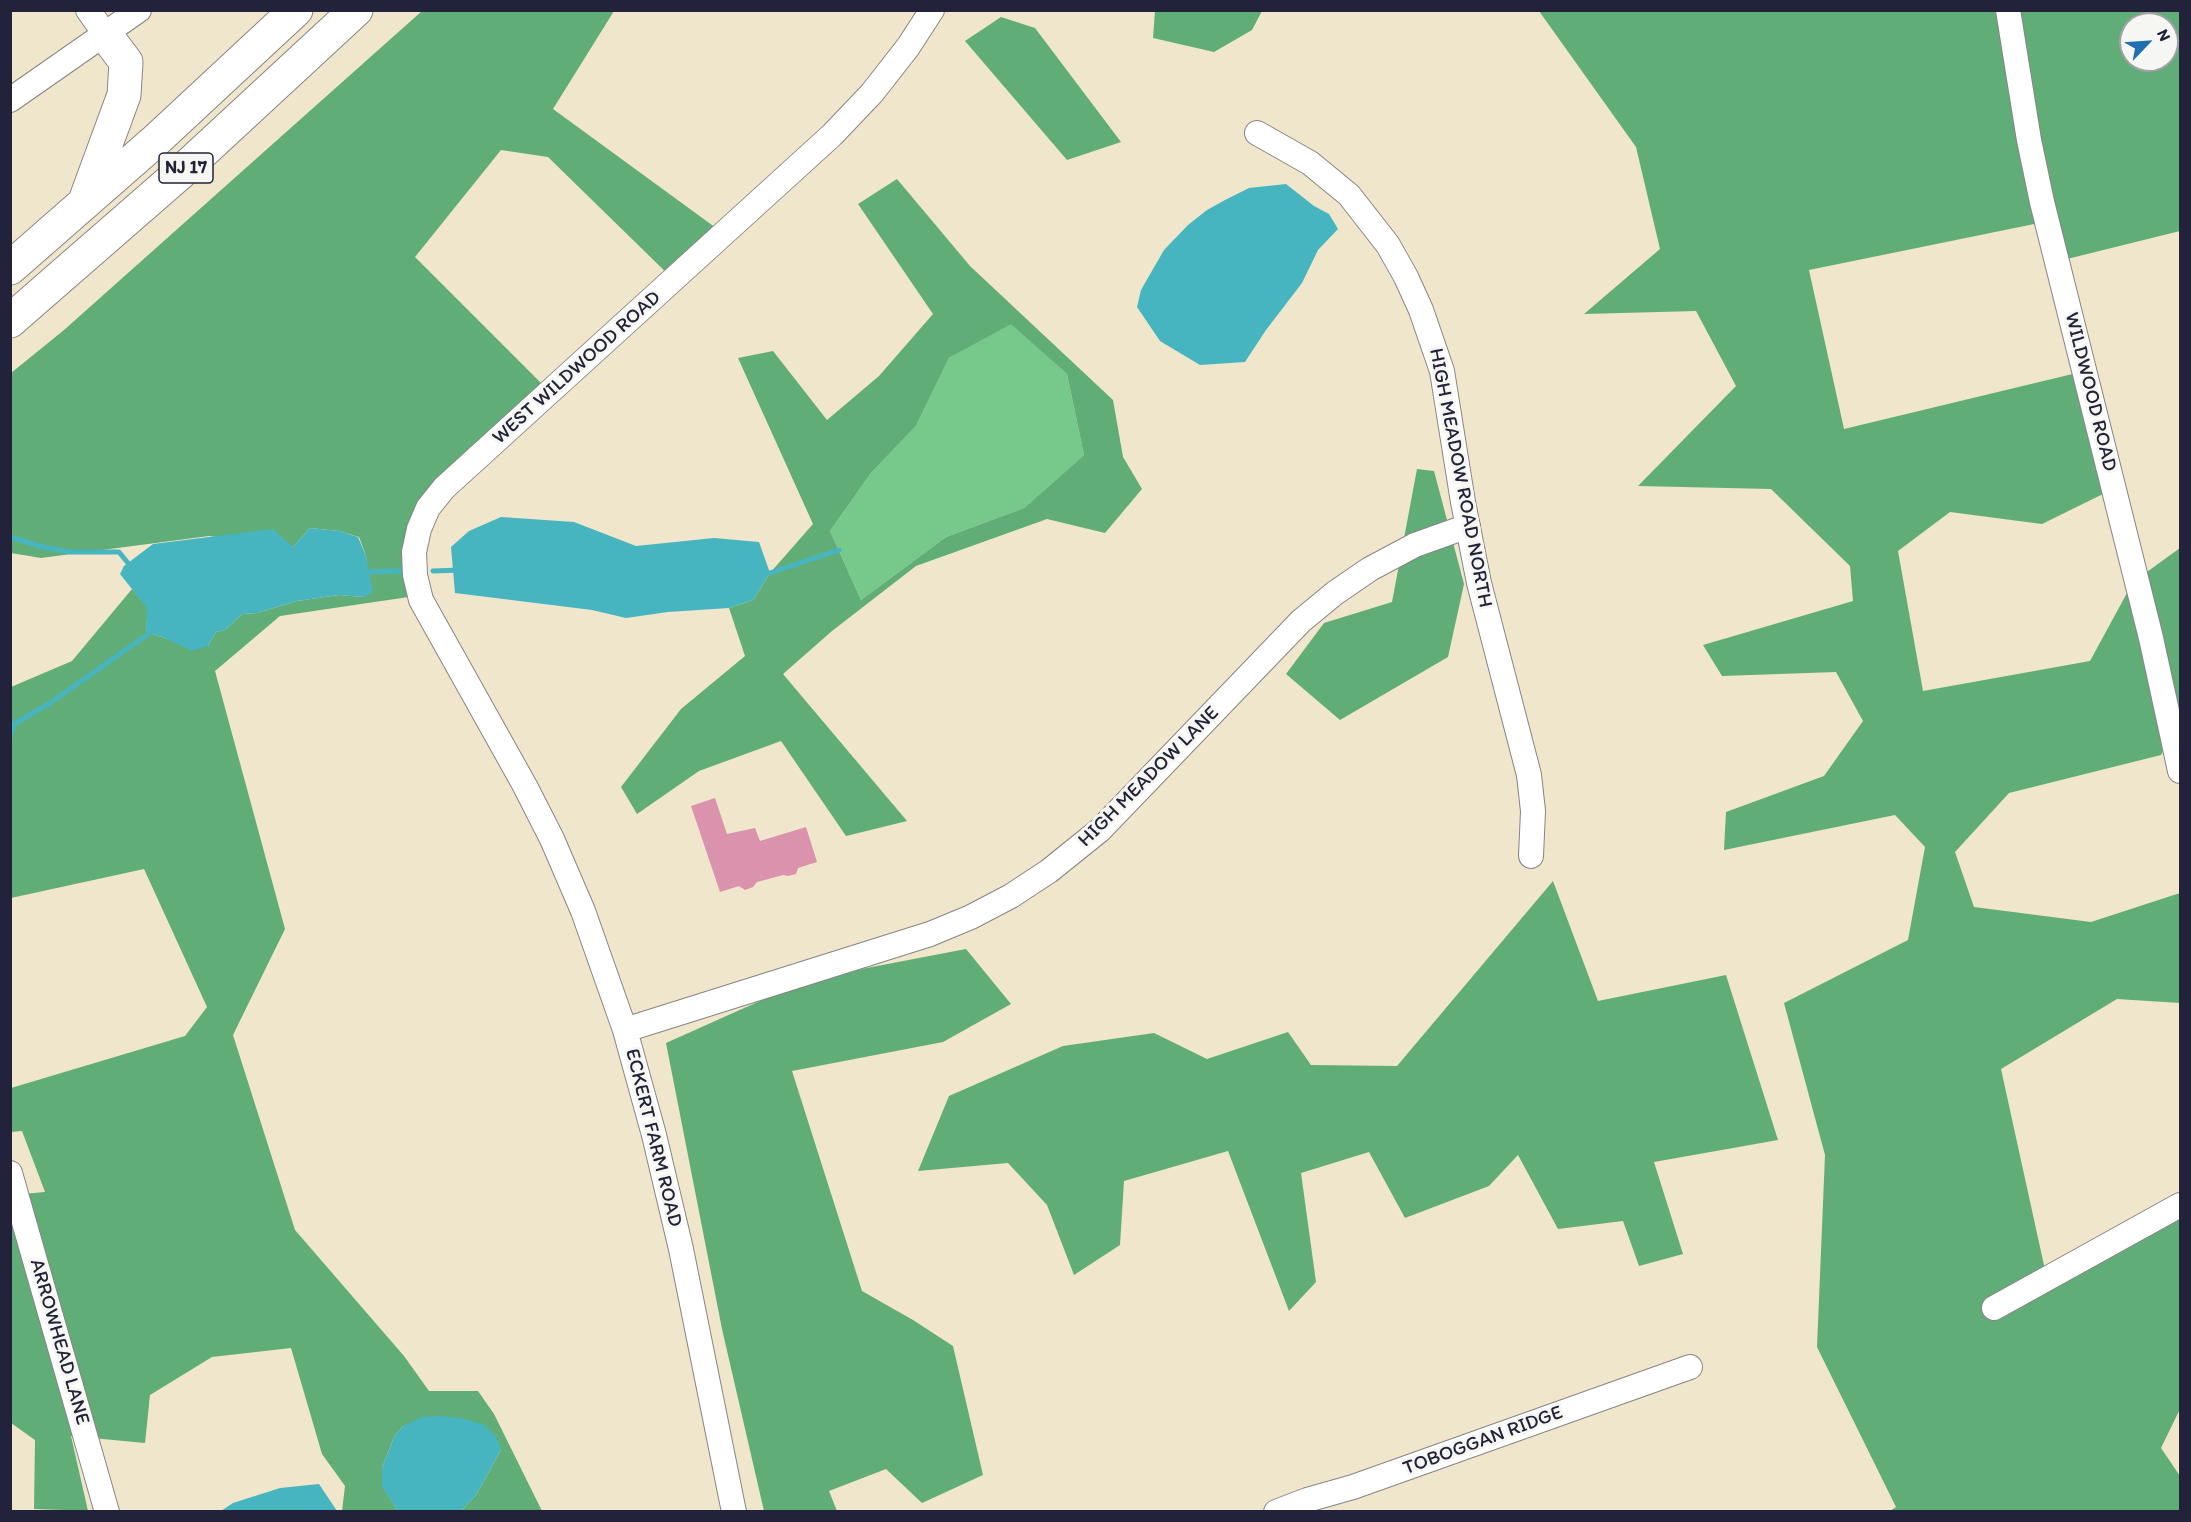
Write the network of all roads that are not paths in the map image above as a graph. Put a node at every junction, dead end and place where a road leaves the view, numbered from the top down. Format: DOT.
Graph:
graph roads {
  1 [pos="139,10"];
  2 [pos="296,10"];
  3 [pos="356,10"];
  4 [pos="932,10"];
  5 [pos="2008,10"];
  6 [pos="97,22"];
  7 [pos="10,100"];
  8 [pos="1257,133"];
  9 [pos="84,202"];
  10 [pos="10,268"];
  11 [pos="10,321"];
  12 [pos="1468,526"];
  13 [pos="2181,771"];
  14 [pos="521,780"];
  15 [pos="1531,856"];
  16 [pos="626,1030"];
  17 [pos="10,1173"];
  18 [pos="2181,1205"];
  19 [pos="1994,1308"];
  20 [pos="1690,1367"];
  21 [pos="107,1512"];
  22 [pos="734,1512"];
  23 [pos="1276,1512"];
  1 -- 6 [label="street"];
  2 -- 9 [label="highway, NJ 17"];
  3 -- 11 [label="highway, NJ 17"];
  4 -- 14 [label="street, WEST WILDWOOD ROAD"];
  5 -- 13 [label="street, WILDWOOD ROAD"];
  6 -- 7 [label="street"];
  6 -- 9 [label="highway"];
  8 -- 12 [label="street, HIGH MEADOW ROAD NORTH"];
  9 -- 10 [label="highway, NJ 17"];
  12 -- 15 [label="street, HIGH MEADOW ROAD NORTH"];
  12 -- 16 [label="street, HIGH MEADOW LANE"];
  14 -- 16 [label="street, ECKERT FARM ROAD"];
  16 -- 22 [label="street, ECKERT FARM ROAD"];
  17 -- 21 [label="street, ARROWHEAD LANE"];
  18 -- 19 [label="street"];
  20 -- 23 [label="street, TOBOGGAN RIDGE"];
}
